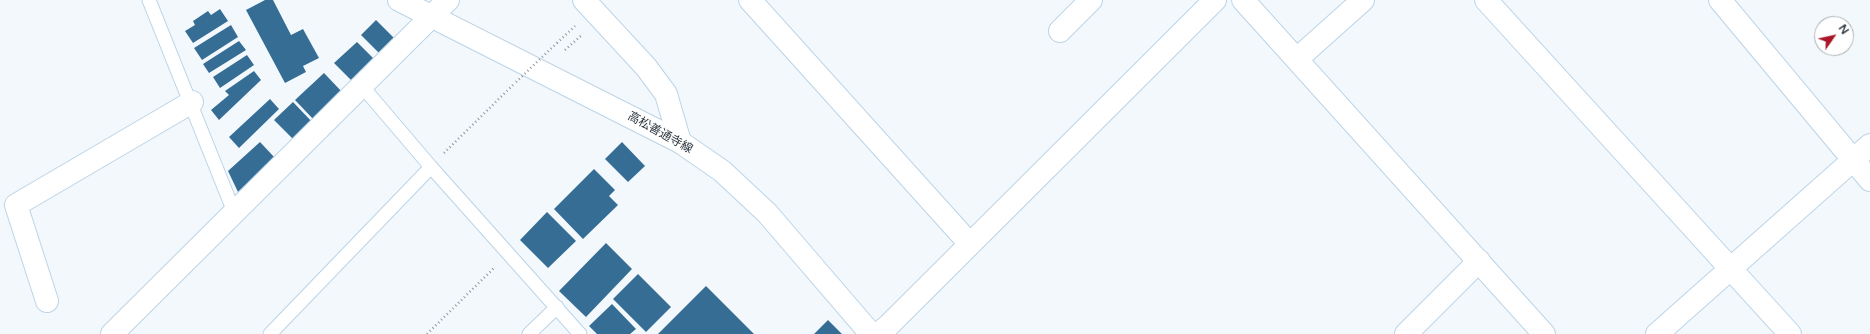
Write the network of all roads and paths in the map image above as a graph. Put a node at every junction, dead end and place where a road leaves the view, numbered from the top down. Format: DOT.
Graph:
graph roads {
  1 [pos="149,0"];
  2 [pos="399,0"];
  3 [pos="448,0"];
  4 [pos="584,0"];
  5 [pos="750,0"];
  6 [pos="1091,0"];
  7 [pos="1215,0"];
  8 [pos="1243,0"];
  9 [pos="1363,0"];
  10 [pos="1486,0"];
  11 [pos="1720,0"];
  12 [pos="433,16"];
  13 [pos="574,27"];
  14 [pos="1060,31"];
  15 [pos="582,35"];
  16 [pos="566,50"];
  17 [pos="1296,59"];
  18 [pos="362,86"];
  19 [pos="192,102"];
  20 [pos="680,142"];
  21 [pos="1870,145"];
  22 [pos="1853,160"];
  23 [pos="431,167"];
  24 [pos="1870,180"];
  25 [pos="234,212"];
  26 [pos="970,244"];
  27 [pos="509,254"];
  28 [pos="1479,261"];
  29 [pos="1731,268"];
  30 [pos="47,301"];
  31 [pos="557,307"];
  32 [pos="112,334"];
  33 [pos="270,334"];
  34 [pos="427,334"];
  35 [pos="529,334"];
  36 [pos="580,334"];
  37 [pos="871,334"];
  38 [pos="878,334"];
  39 [pos="1406,334"];
  40 [pos="1544,334"];
  41 [pos="1657,334"];
  42 [pos="1790,334"];
  1 -- 19 [label="lane"];
  2 -- 12 [label="street, 高松善通寺線"];
  3 -- 12 [label="street"];
  4 -- 20 [label="street"];
  5 -- 26 [label="street"];
  6 -- 14 [label="street"];
  7 -- 26 [label="street"];
  8 -- 17 [label="street"];
  9 -- 17 [label="street"];
  10 -- 29 [label="street"];
  11 -- 22 [label="street"];
  12 -- 18 [label="street"];
  12 -- 20 [label="street, 高松善通寺線"];
  13 -- 23 [label="path, bridge"];
  15 -- 16 [label="path"];
  17 -- 28 [label="street"];
  18 -- 23 [label="lane"];
  18 -- 25 [label="street"];
  19 -- 25 [label="lane"];
  19 -- 30 [label="street"];
  20 -- 37 [label="street, 高松善通寺線"];
  21 -- 22 [label="street"];
  22 -- 24 [label="street"];
  22 -- 29 [label="street"];
  23 -- 27 [label="lane"];
  23 -- 33 [label="lane"];
  25 -- 32 [label="street"];
  26 -- 38 [label="street"];
  27 -- 31 [label="lane"];
  27 -- 34 [label="path"];
  28 -- 39 [label="street"];
  28 -- 40 [label="street"];
  29 -- 41 [label="street"];
  29 -- 42 [label="street"];
  31 -- 35 [label="lane"];
  31 -- 36 [label="lane"];
}
